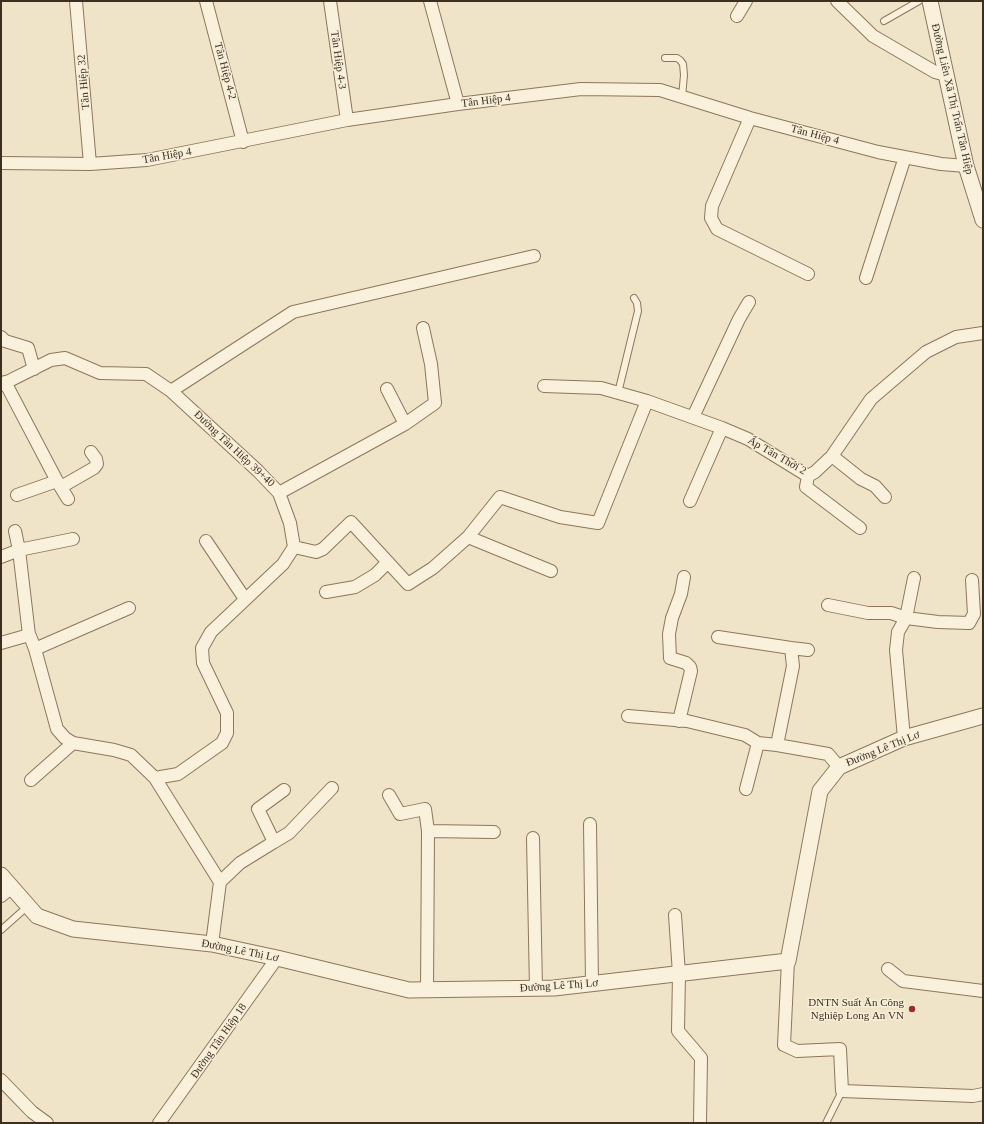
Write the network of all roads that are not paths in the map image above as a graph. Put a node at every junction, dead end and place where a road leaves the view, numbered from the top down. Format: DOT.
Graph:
graph roads {
  1 [pos="76,1"];
  2 [pos="206,1"];
  3 [pos="330,1"];
  4 [pos="430,1"];
  5 [pos="746,1"];
  6 [pos="837,1"];
  7 [pos="919,1"];
  8 [pos="930,1"];
  9 [pos="737,16"];
  10 [pos="884,21"];
  11 [pos="665,58"];
  12 [pos="946,75"];
  13 [pos="682,97"];
  14 [pos="458,104"];
  15 [pos="750,118"];
  16 [pos="347,120"];
  17 [pos="243,142"];
  18 [pos="905,157"];
  19 [pos="1,163"];
  20 [pos="90,164"];
  21 [pos="966,166"];
  22 [pos="983,220"];
  23 [pos="534,256"];
  24 [pos="808,274"];
  25 [pos="866,278"];
  26 [pos="634,298"];
  27 [pos="749,302"];
  28 [pos="423,328"];
  29 [pos="983,333"];
  30 [pos="1,337"];
  31 [pos="34,368"];
  32 [pos="3,384"];
  33 [pos="544,386"];
  34 [pos="388,389"];
  35 [pos="171,391"];
  36 [pos="618,393"];
  37 [pos="647,401"];
  38 [pos="693,417"];
  39 [pos="406,424"];
  40 [pos="722,428"];
  41 [pos="91,452"];
  42 [pos="832,456"];
  43 [pos="808,476"];
  44 [pos="59,484"];
  45 [pos="279,493"];
  46 [pos="17,495"];
  47 [pos="885,497"];
  48 [pos="68,499"];
  49 [pos="690,501"];
  50 [pos="860,528"];
  51 [pos="15,531"];
  52 [pos="468,537"];
  53 [pos="73,538"];
  54 [pos="206,542"];
  55 [pos="294,547"];
  56 [pos="19,550"];
  57 [pos="1,557"];
  58 [pos="388,562"];
  59 [pos="551,571"];
  60 [pos="684,577"];
  61 [pos="914,578"];
  62 [pos="972,580"];
  63 [pos="326,592"];
  64 [pos="245,599"];
  65 [pos="828,605"];
  66 [pos="129,608"];
  67 [pos="906,618"];
  68 [pos="28,634"];
  69 [pos="718,637"];
  70 [pos="1,643"];
  71 [pos="791,648"];
  72 [pos="35,650"];
  73 [pos="808,650"];
  74 [pos="628,716"];
  75 [pos="983,716"];
  76 [pos="679,720"];
  77 [pos="904,738"];
  78 [pos="73,743"];
  79 [pos="758,743"];
  80 [pos="777,745"];
  81 [pos="839,767"];
  82 [pos="155,778"];
  83 [pos="31,780"];
  84 [pos="332,788"];
  85 [pos="746,789"];
  86 [pos="284,790"];
  87 [pos="389,795"];
  88 [pos="590,824"];
  89 [pos="428,831"];
  90 [pos="494,832"];
  91 [pos="533,838"];
  92 [pos="274,842"];
  93 [pos="1,875"];
  94 [pos="220,882"];
  95 [pos="6,891"];
  96 [pos="28,906"];
  97 [pos="675,915"];
  98 [pos="1,930"];
  99 [pos="212,944"];
  100 [pos="277,958"];
  101 [pos="788,961"];
  102 [pos="888,969"];
  103 [pos="679,974"];
  104 [pos="592,984"];
  105 [pos="536,989"];
  106 [pos="427,991"];
  107 [pos="983,991"];
  108 [pos="1,1080"];
  109 [pos="842,1091"];
  110 [pos="983,1094"];
  111 [pos="162,1122"];
  112 [pos="47,1123"];
  113 [pos="700,1123"];
  114 [pos="826,1123"];
  1 -- 20 [label="street, Tân Hiệp 32"];
  2 -- 17 [label="street, Tân Hiệp 4-2"];
  3 -- 16 [label="street, Tân Hiệp 4-3"];
  4 -- 14 [label="street"];
  5 -- 9 [label="street"];
  6 -- 12 [label="street"];
  7 -- 10 [label="lane"];
  8 -- 12 [label="street, Đường Liên Xã Thị Trấn Tân Hiệp"];
  11 -- 13 [label="lane"];
  12 -- 21 [label="street, Đường Liên Xã Thị Trấn Tân Hiệp"];
  13 -- 14 [label="street, Tân Hiệp 4"];
  13 -- 15 [label="street, Tân Hiệp 4"];
  14 -- 16 [label="street, Tân Hiệp 4"];
  15 -- 18 [label="street, Tân Hiệp 4"];
  15 -- 24 [label="street"];
  16 -- 17 [label="street, Tân Hiệp 4"];
  17 -- 20 [label="street, Tân Hiệp 4"];
  18 -- 21 [label="street, Tân Hiệp 4"];
  18 -- 25 [label="street"];
  19 -- 20 [label="street, Tân Hiệp 4"];
  21 -- 22 [label="street, Đường Liên Xã Thị Trấn Tân Hiệp"];
  23 -- 35 [label="street"];
  26 -- 36 [label="lane"];
  27 -- 38 [label="street"];
  28 -- 39 [label="street"];
  29 -- 42 [label="street, Ấp Tân Thới 2"];
  30 -- 31 [label="street"];
  31 -- 32 [label="street, Đường Tân Hiệp 39+40"];
  31 -- 35 [label="street, Đường Tân Hiệp 39+40"];
  32 -- 44 [label="street"];
  33 -- 36 [label="street, Ấp Tân Thới 2"];
  34 -- 39 [label="street"];
  35 -- 45 [label="street, Đường Tân Hiệp 39+40"];
  36 -- 37 [label="street, Ấp Tân Thới 2"];
  37 -- 38 [label="street, Ấp Tân Thới 2"];
  37 -- 52 [label="street"];
  38 -- 40 [label="street, Ấp Tân Thới 2"];
  39 -- 45 [label="street"];
  40 -- 43 [label="street, Ấp Tân Thới 2"];
  40 -- 49 [label="street"];
  41 -- 44 [label="street"];
  42 -- 43 [label="street, Ấp Tân Thới 2"];
  42 -- 47 [label="street"];
  43 -- 50 [label="street"];
  44 -- 46 [label="street"];
  44 -- 48 [label="street"];
  45 -- 55 [label="street, Đường Tân Hiệp 39+40"];
  51 -- 56 [label="street"];
  52 -- 58 [label="street"];
  52 -- 59 [label="street"];
  53 -- 56 [label="street"];
  54 -- 64 [label="street"];
  55 -- 58 [label="street"];
  55 -- 64 [label="street"];
  56 -- 57 [label="street"];
  56 -- 68 [label="street"];
  58 -- 63 [label="street"];
  60 -- 76 [label="street"];
  61 -- 67 [label="street"];
  62 -- 67 [label="street"];
  64 -- 82 [label="street"];
  65 -- 67 [label="street"];
  66 -- 72 [label="street"];
  67 -- 77 [label="street"];
  68 -- 70 [label="street"];
  68 -- 72 [label="street"];
  69 -- 71 [label="street"];
  71 -- 73 [label="street"];
  71 -- 80 [label="street"];
  72 -- 78 [label="street"];
  74 -- 76 [label="street"];
  75 -- 77 [label="street, Đường Lê Thị Lơ"];
  76 -- 79 [label="street"];
  77 -- 81 [label="street, Đường Lê Thị Lơ"];
  78 -- 82 [label="street"];
  78 -- 83 [label="street"];
  79 -- 80 [label="street"];
  79 -- 85 [label="street"];
  80 -- 81 [label="street"];
  81 -- 101 [label="street, Đường Lê Thị Lơ"];
  82 -- 94 [label="street"];
  84 -- 92 [label="street"];
  86 -- 92 [label="street"];
  87 -- 89 [label="street"];
  88 -- 104 [label="street"];
  89 -- 90 [label="street"];
  89 -- 106 [label="street"];
  91 -- 105 [label="street"];
  92 -- 94 [label="street"];
  93 -- 95 [label="street, Đường Lê Thị Lơ"];
  94 -- 99 [label="street"];
  95 -- 96 [label="street, Đường Lê Thị Lơ"];
  96 -- 98 [label="lane"];
  96 -- 99 [label="street, Đường Lê Thị Lơ"];
  97 -- 103 [label="street"];
  99 -- 100 [label="street, Đường Lê Thị Lơ"];
  100 -- 106 [label="street, Đường Lê Thị Lơ"];
  100 -- 111 [label="street, Đường Tân Hiệp 18"];
  101 -- 103 [label="street, Đường Lê Thị Lơ"];
  101 -- 109 [label="street"];
  102 -- 107 [label="street"];
  103 -- 104 [label="street, Đường Lê Thị Lơ"];
  103 -- 113 [label="street"];
  104 -- 105 [label="street, Đường Lê Thị Lơ"];
  105 -- 106 [label="street, Đường Lê Thị Lơ"];
  108 -- 112 [label="street"];
  109 -- 110 [label="street"];
  109 -- 114 [label="lane"];
}
